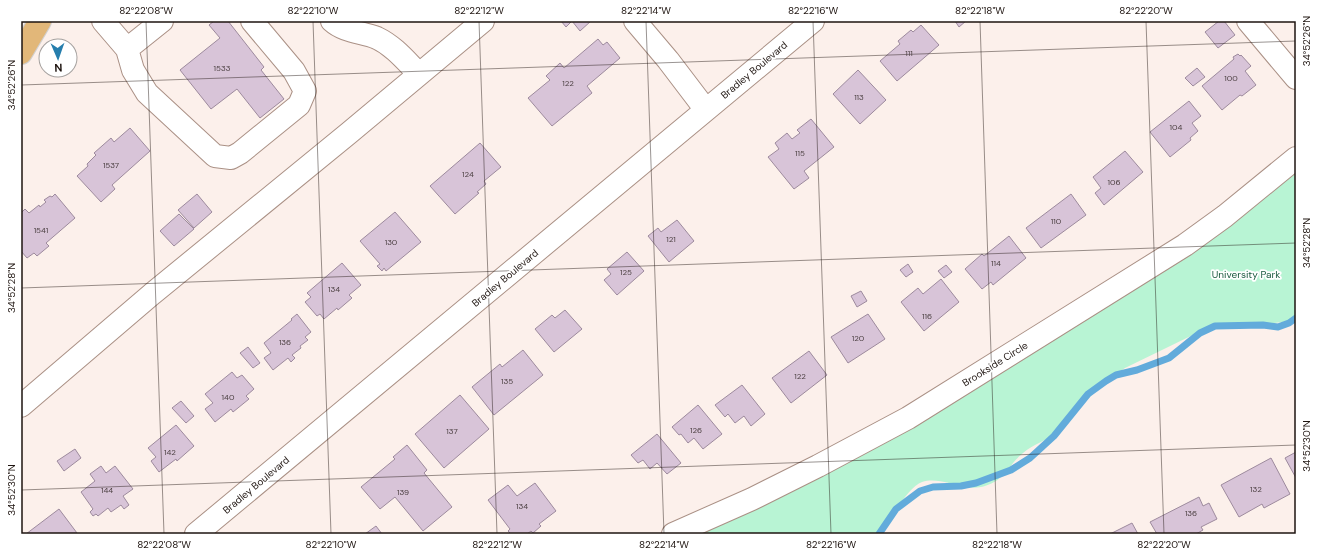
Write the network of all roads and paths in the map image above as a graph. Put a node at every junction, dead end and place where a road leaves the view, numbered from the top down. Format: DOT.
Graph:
graph roads {
  1 [pos="40,21"];
  2 [pos="102,21"];
  3 [pos="162,21"];
  4 [pos="252,21"];
  5 [pos="332,21"];
  6 [pos="483,21"];
  7 [pos="635,21"];
  8 [pos="813,21"];
  9 [pos="1248,21"];
  10 [pos="128,49"];
  11 [pos="21,53"];
  12 [pos="420,74"];
  13 [pos="1296,78"];
  14 [pos="706,110"];
  15 [pos="1296,158"];
  16 [pos="21,406"];
  17 [pos="196,534"];
  18 [pos="673,534"];
  1 -- 11 [label="main road"];
  2 -- 10 [label="street"];
  3 -- 10 [label="street"];
  4 -- 10 [label="street"];
  5 -- 12 [label="street"];
  6 -- 12 [label="street"];
  7 -- 14 [label="street"];
  8 -- 14 [label="street, Bradley Boulevard"];
  9 -- 13 [label="street"];
  12 -- 16 [label="street"];
  14 -- 17 [label="street, Bradley Boulevard"];
  15 -- 18 [label="street, Brookside Circle"];
}
